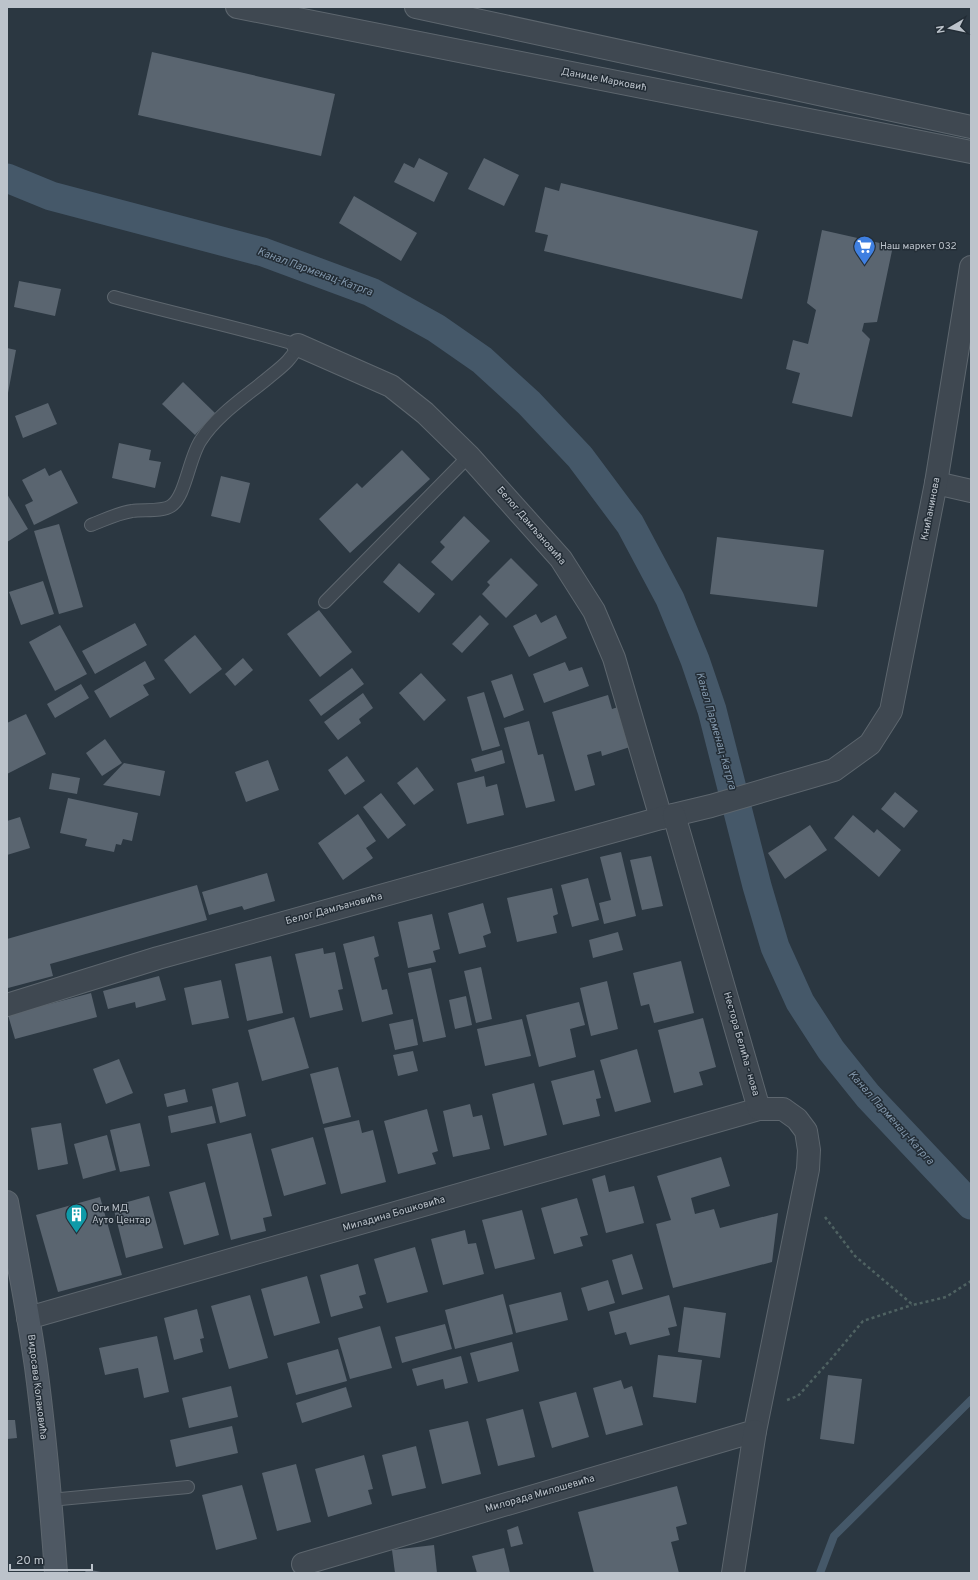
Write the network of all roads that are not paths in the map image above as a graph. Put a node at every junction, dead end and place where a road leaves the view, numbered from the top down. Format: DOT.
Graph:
graph roads {
  1 [pos="237,7"];
  2 [pos="416,7"];
  3 [pos="971,127"];
  4 [pos="971,152"];
  5 [pos="971,267"];
  6 [pos="114,297"];
  7 [pos="298,345"];
  8 [pos="469,456"];
  9 [pos="936,483"];
  10 [pos="971,492"];
  11 [pos="91,525"];
  12 [pos="325,602"];
  13 [pos="870,744"];
  14 [pos="668,817"];
  15 [pos="7,1004"];
  16 [pos="760,1109"];
  17 [pos="7,1202"];
  18 [pos="28,1318"];
  19 [pos="755,1432"];
  20 [pos="188,1487"];
  21 [pos="50,1500"];
  22 [pos="303,1564"];
  23 [pos="56,1573"];
  24 [pos="733,1573"];
  1 -- 4 [label="street, Данице Марковић"];
  2 -- 3 [label="street"];
  5 -- 9 [label="street, Книћанинова"];
  6 -- 7 [label="lane"];
  7 -- 8 [label="street, Белог Дамљановића"];
  7 -- 11 [label="lane"];
  8 -- 12 [label="lane"];
  8 -- 14 [label="street, Белог Дамљановића"];
  9 -- 10 [label="street"];
  9 -- 13 [label="street, Книћанинова"];
  13 -- 14 [label="street, Белог Дамљановића"];
  14 -- 15 [label="street, Белог Дамљановића"];
  14 -- 16 [label="street, Нестора Белића - нова"];
  16 -- 18 [label="street, Миладина Бошковића"];
  16 -- 19 [label="street, Нестора Белића - нова"];
  17 -- 18 [label="street, Видосава Колаковића"];
  18 -- 21 [label="street, Видосава Колаковића"];
  19 -- 22 [label="street, Милорада Милошевића"];
  19 -- 24 [label="street"];
  20 -- 21 [label="lane"];
  21 -- 23 [label="street, Видосава Колаковића"];
}
